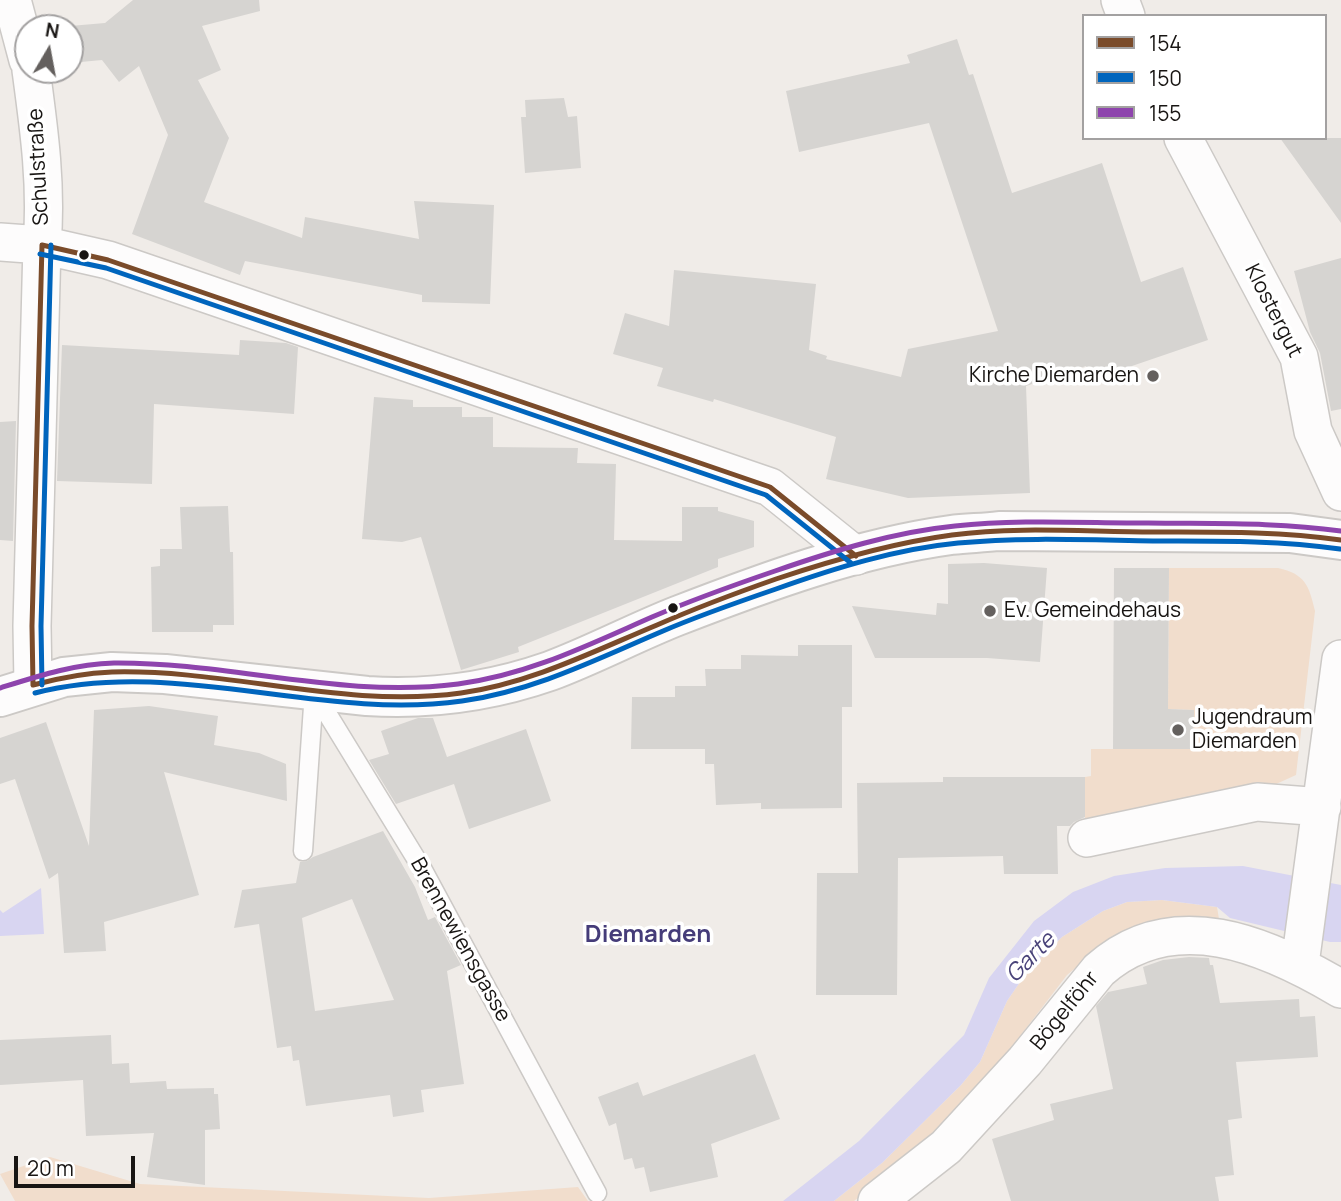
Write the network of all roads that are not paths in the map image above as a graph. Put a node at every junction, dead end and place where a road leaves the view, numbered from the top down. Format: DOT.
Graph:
graph roads {
  1 [pos="32,84"];
  2 [pos="1184,140"];
  3 [pos="0,242"];
  4 [pos="42,245"];
  5 [pos="1341,492"];
  6 [pos="1341,540"];
  7 [pos="856,556"];
  8 [pos="1341,659"];
  9 [pos="16,691"];
  10 [pos="313,692"];
  11 [pos="1327,819"];
  12 [pos="1087,838"];
  13 [pos="303,851"];
  14 [pos="1302,950"];
  15 [pos="1341,989"];
  16 [pos="597,1193"];
  17 [pos="877,1201"];
  1 -- 4 [label="street, Schulstraße"];
  2 -- 5 [label="street, Klostergut"];
  3 -- 4 [label="street"];
  4 -- 7 [label="street"];
  4 -- 9 [label="street, Schulstraße"];
  6 -- 7 [label="street"];
  7 -- 10 [label="street"];
  8 -- 11 [label="street"];
  9 -- 10 [label="street"];
  10 -- 13 [label="lane"];
  10 -- 16 [label="lane, Brennewiensgasse"];
  11 -- 12 [label="street"];
  11 -- 14 [label="street"];
  14 -- 15 [label="street, Bögelföhr"];
  14 -- 17 [label="street, Bögelföhr"];
}
